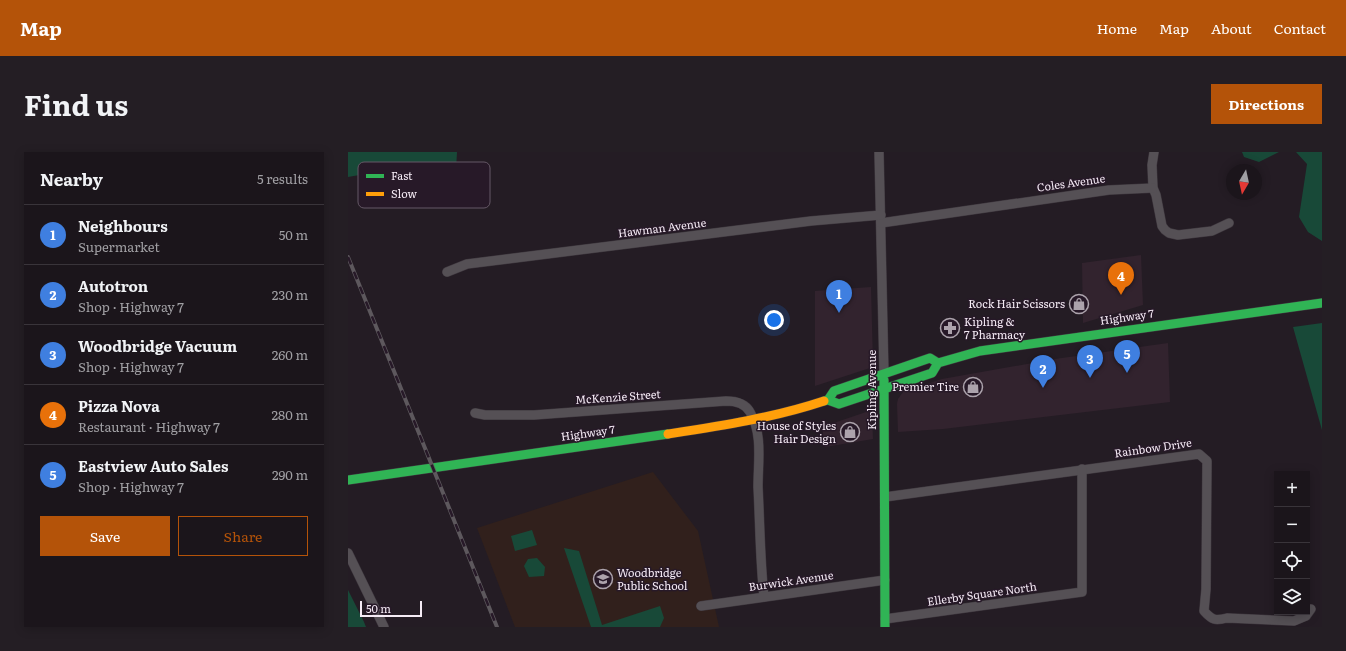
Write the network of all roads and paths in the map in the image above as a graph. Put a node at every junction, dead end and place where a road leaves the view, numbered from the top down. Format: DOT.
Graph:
graph roads {
  1 [pos="879,152"];
  2 [pos="1154,152"];
  3 [pos="1153,188"];
  4 [pos="881,219"];
  5 [pos="1229,223"];
  6 [pos="447,272"];
  7 [pos="1322,303"];
  8 [pos="938,363"];
  9 [pos="884,373"];
  10 [pos="884,389"];
  11 [pos="828,400"];
  12 [pos="475,413"];
  13 [pos="754,420"];
  14 [pos="1082,470"];
  15 [pos="348,480"];
  16 [pos="884,497"];
  17 [pos="348,553"];
  18 [pos="885,580"];
  19 [pos="764,597"];
  20 [pos="701,606"];
  21 [pos="1311,609"];
  22 [pos="885,623"];
  23 [pos="384,627"];
  1 -- 4 [label="street, Kipling Avenue"];
  2 -- 3 [label="street"];
  3 -- 4 [label="street, Coles Avenue"];
  3 -- 5 [label="street"];
  4 -- 6 [label="street, Hawman Avenue"];
  4 -- 9 [label="street, Kipling Avenue"];
  7 -- 8 [label="main road, Highway 7"];
  8 -- 9 [label="main road, Highway 7"];
  8 -- 10 [label="main road, Highway 7"];
  9 -- 10 [label="main road, Kipling Avenue"];
  9 -- 11 [label="main road, Highway 7"];
  10 -- 11 [label="main road, Highway 7"];
  10 -- 16 [label="main road, Kipling Avenue"];
  11 -- 13 [label="main road, Highway 7"];
  12 -- 13 [label="street, McKenzie Street"];
  13 -- 15 [label="main road, Highway 7"];
  13 -- 19 [label="street"];
  14 -- 16 [label="street, Rainbow Drive"];
  14 -- 21 [label="street, Rainbow Drive"];
  14 -- 22 [label="street, Ellerby Square North"];
  16 -- 18 [label="main road, Kipling Avenue"];
  17 -- 23 [label="street"];
  18 -- 19 [label="street, Burwick Avenue"];
  18 -- 22 [label="main road, Kipling Avenue"];
  19 -- 20 [label="street, Burwick Avenue"];
}
